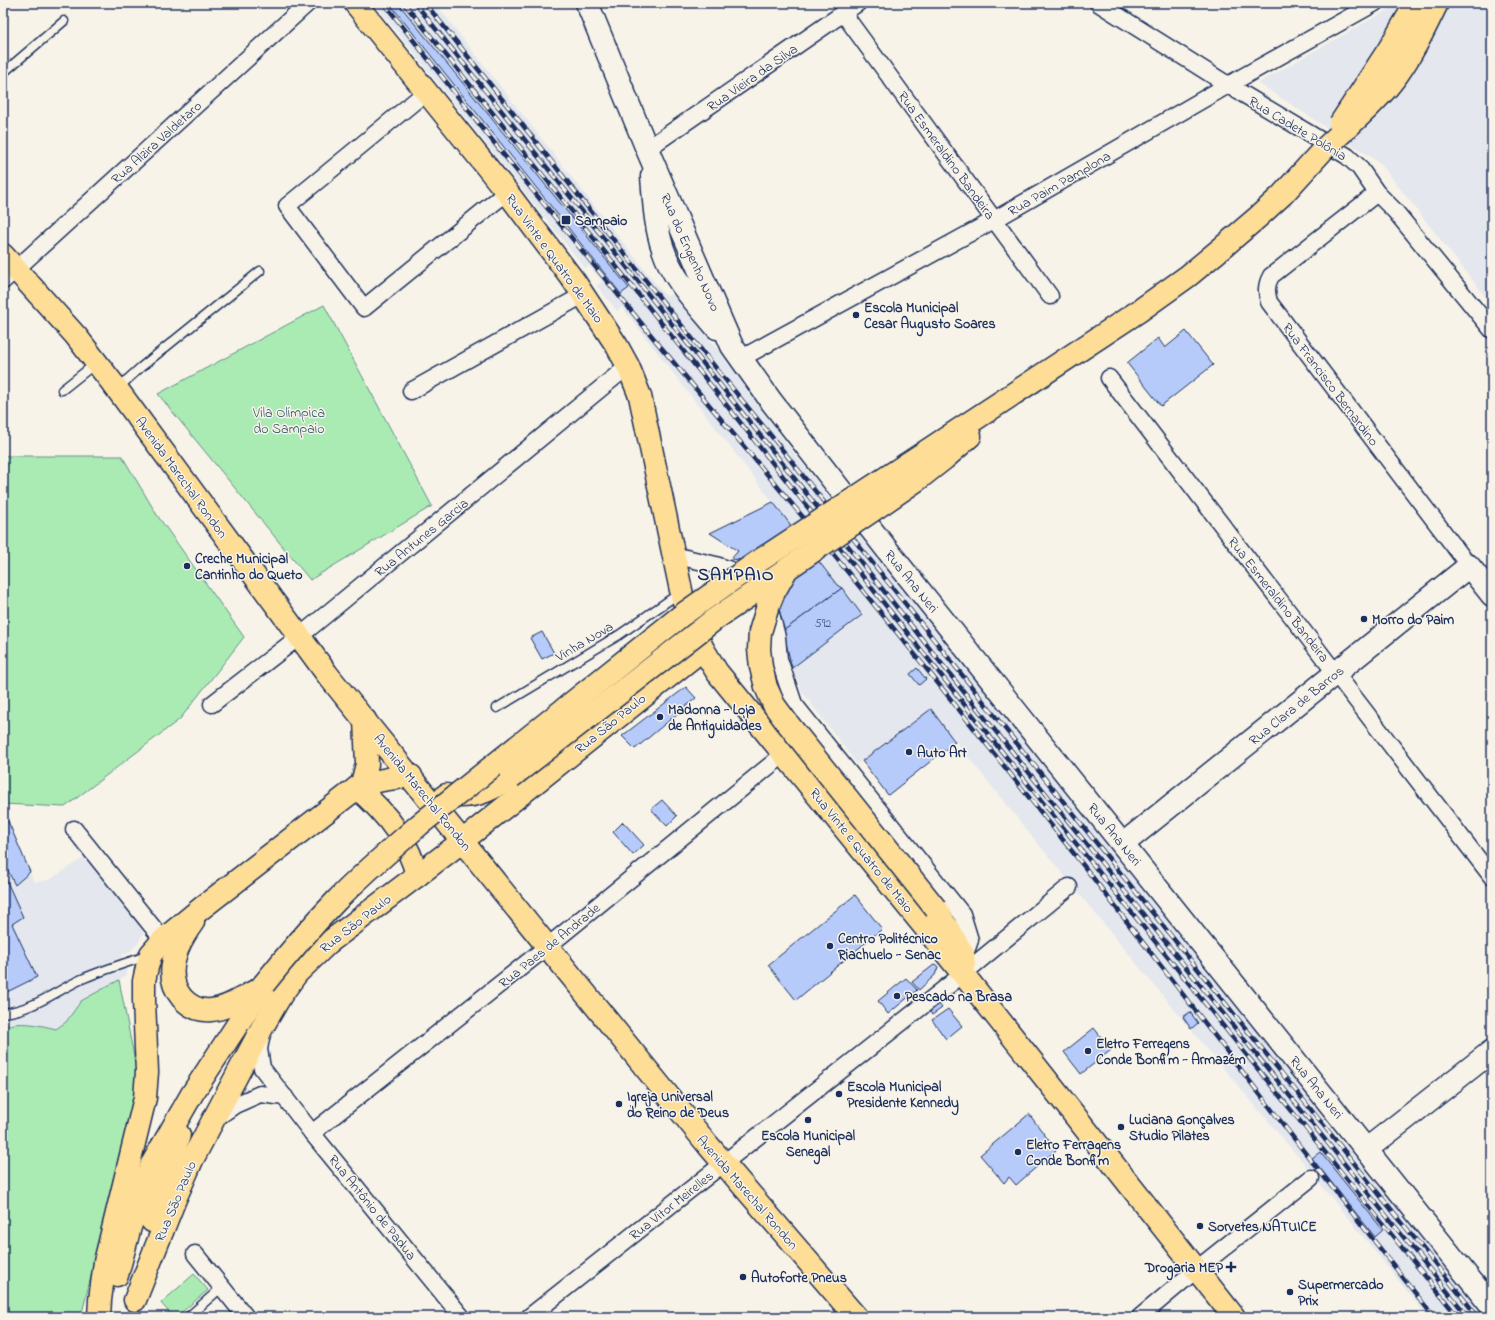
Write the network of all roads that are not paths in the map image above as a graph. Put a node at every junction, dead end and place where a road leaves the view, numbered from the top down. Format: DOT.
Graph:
graph roads {
  1 [pos="308,3"];
  2 [pos="355,3"];
  3 [pos="587,3"];
  4 [pos="858,3"];
  5 [pos="1098,3"];
  6 [pos="1375,3"];
  7 [pos="1416,3"];
  8 [pos="1437,3"];
  9 [pos="843,13"];
  10 [pos="64,21"];
  11 [pos="3,73"];
  12 [pos="1228,85"];
  13 [pos="426,92"];
  14 [pos="1323,150"];
  15 [pos="648,153"];
  16 [pos="507,192"];
  17 [pos="1378,193"];
  18 [pos="994,220"];
  19 [pos="7,269"];
  20 [pos="260,271"];
  21 [pos="583,295"];
  22 [pos="1050,296"];
  23 [pos="1492,330"];
  24 [pos="736,352"];
  25 [pos="96,362"];
  26 [pos="628,366"];
  27 [pos="1109,378"];
  28 [pos="117,389"];
  29 [pos="62,390"];
  30 [pos="411,391"];
  31 [pos="912,472"];
  32 [pos="673,555"];
  33 [pos="1469,566"];
  34 [pos="787,569"];
  35 [pos="681,592"];
  36 [pos="1492,595"];
  37 [pos="300,636"];
  38 [pos="703,649"];
  39 [pos="1336,673"];
  40 [pos="212,704"];
  41 [pos="497,708"];
  42 [pos="365,720"];
  43 [pos="784,754"];
  44 [pos="414,780"];
  45 [pos="359,786"];
  46 [pos="74,829"];
  47 [pos="462,841"];
  48 [pos="1123,844"];
  49 [pos="417,876"];
  50 [pos="1492,877"];
  51 [pos="1070,887"];
  52 [pos="203,907"];
  53 [pos="548,946"];
  54 [pos="157,947"];
  55 [pos="963,965"];
  56 [pos="263,985"];
  57 [pos="3,1013"];
  58 [pos="263,1026"];
  59 [pos="1492,1051"];
  60 [pos="192,1094"];
  61 [pos="285,1097"];
  62 [pos="214,1120"];
  63 [pos="312,1133"];
  64 [pos="1367,1150"];
  65 [pos="724,1164"];
  66 [pos="1312,1178"];
  67 [pos="195,1254"];
  68 [pos="1197,1268"];
  69 [pos="222,1287"];
  70 [pos="1492,1307"];
  71 [pos="133,1308"];
  72 [pos="99,1317"];
  73 [pos="106,1317"];
  74 [pos="188,1317"];
  75 [pos="246,1317"];
  76 [pos="462,1317"];
  77 [pos="530,1317"];
  78 [pos="856,1317"];
  79 [pos="1140,1317"];
  80 [pos="1234,1317"];
  1 -- 19 [label="street, Rua Alzira Valdetaro"];
  2 -- 13 [label="main road, Rua Vinte e Quatro de Maio"];
  3 -- 15 [label="main road, Rua do Engenho Novo"];
  4 -- 9 [label="street, Rua Vieira da Silva"];
  5 -- 12 [label="street, Rua Cadete Polônia"];
  6 -- 12 [label="street, Rua Paim Pamplona"];
  7 -- 14 [label="main road, bridge"];
  8 -- 14 [label="main road, bridge"];
  9 -- 15 [label="street, Rua Vieira da Silva"];
  9 -- 18 [label="street, Rua Esmeraldino Bandeira"];
  10 -- 11 [label="lane"];
  12 -- 17 [label="street, Rua Cadete Polônia"];
  12 -- 18 [label="street, Rua Paim Pamplona"];
  13 -- 16 [label="main road, Rua Vinte e Quatro de Maio"];
  13 -- 16 [label="street"];
  14 -- 31 [label="main road"];
  15 -- 24 [label="main road, Rua do Engenho Novo"];
  16 -- 21 [label="main road, Rua Vinte e Quatro de Maio"];
  17 -- 23 [label="street, Rua Cadete Polônia"];
  17 -- 33 [label="street, Rua Francisco Bernardino"];
  18 -- 22 [label="street, Rua Esmeraldino Bandeira"];
  18 -- 24 [label="street, Rua Paim Pamplona"];
  19 -- 25 [label="main road, Avenida Marechal Rondon"];
  20 -- 28 [label="lane"];
  21 -- 26 [label="main road, Rua Vinte e Quatro de Maio"];
  21 -- 30 [label="street"];
  24 -- 48 [label="main road, Rua Ana Neri"];
  25 -- 28 [label="main road, Avenida Marechal Rondon"];
  25 -- 29 [label="lane"];
  26 -- 32 [label="main road, Rua Vinte e Quatro de Maio"];
  26 -- 37 [label="street, Rua Antunes Garcia"];
  27 -- 39 [label="street, Rua Esmeraldino Bandeira"];
  28 -- 37 [label="main road, Avenida Marechal Rondon"];
  31 -- 34 [label="main road, bridge"];
  31 -- 56 [label="main road, bridge"];
  32 -- 35 [label="main road, Rua Vinte e Quatro de Maio"];
  32 -- 55 [label="street"];
  33 -- 36 [label="main road, Rua Francisco Bernardino"];
  33 -- 39 [label="main road, Rua Clara de Barros"];
  34 -- 44 [label="main road, bridge"];
  34 -- 55 [label="main road, bridge"];
  35 -- 38 [label="main road, Rua Vinte e Quatro de Maio"];
  35 -- 41 [label="lane, Vinha Nova"];
  37 -- 40 [label="street, Rua Antunes Garcia"];
  37 -- 42 [label="main road, Avenida Marechal Rondon"];
  38 -- 43 [label="main road, Rua Vinte e Quatro de Maio"];
  38 -- 47 [label="main road, Rua São Paulo"];
  39 -- 48 [label="main road, Rua Clara de Barros"];
  39 -- 50 [label="street, Rua Esmeraldino Bandeira"];
  42 -- 44 [label="main road, Avenida Marechal Rondon"];
  42 -- 45 [label="main road"];
  43 -- 53 [label="street, Rua Paes de Andrade"];
  43 -- 55 [label="main road, Rua Vinte e Quatro de Maio"];
  44 -- 45 [label="main road"];
  44 -- 47 [label="main road, Avenida Marechal Rondon"];
  45 -- 49 [label="main road"];
  45 -- 52 [label="main road"];
  46 -- 54 [label="street"];
  47 -- 49 [label="main road, Rua São Paulo"];
  47 -- 53 [label="main road, Avenida Marechal Rondon"];
  48 -- 64 [label="main road, Rua Ana Neri"];
  49 -- 58 [label="main road, Rua São Paulo"];
  51 -- 55 [label="street, Rua Vitor Meirelles"];
  52 -- 54 [label="main road"];
  52 -- 56 [label="main road"];
  53 -- 63 [label="street, Rua Paes de Andrade"];
  53 -- 65 [label="main road, Avenida Marechal Rondon"];
  54 -- 57 [label="lane"];
  54 -- 72 [label="main road"];
  55 -- 65 [label="street, Rua Vitor Meirelles"];
  55 -- 68 [label="main road, Rua Vinte e Quatro de Maio"];
  56 -- 60 [label="main road"];
  58 -- 61 [label="street, Rua Antônio de Padua"];
  58 -- 62 [label="main road, Rua São Paulo"];
  59 -- 64 [label="main road"];
  60 -- 71 [label="main road"];
  60 -- 73 [label="main road"];
  61 -- 62 [label="street"];
  61 -- 63 [label="street, Rua Antônio de Padua"];
  62 -- 71 [label="main road, Rua São Paulo"];
  63 -- 76 [label="street, Rua Antônio de Padua"];
  64 -- 70 [label="main road, Rua Ana Neri"];
  65 -- 77 [label="street, Rua Vitor Meirelles"];
  65 -- 78 [label="main road, Avenida Marechal Rondon"];
  66 -- 68 [label="street"];
  67 -- 69 [label="street"];
  68 -- 79 [label="street"];
  68 -- 80 [label="main road, Rua Vinte e Quatro de Maio"];
  69 -- 74 [label="lane"];
  69 -- 75 [label="street"];
}
